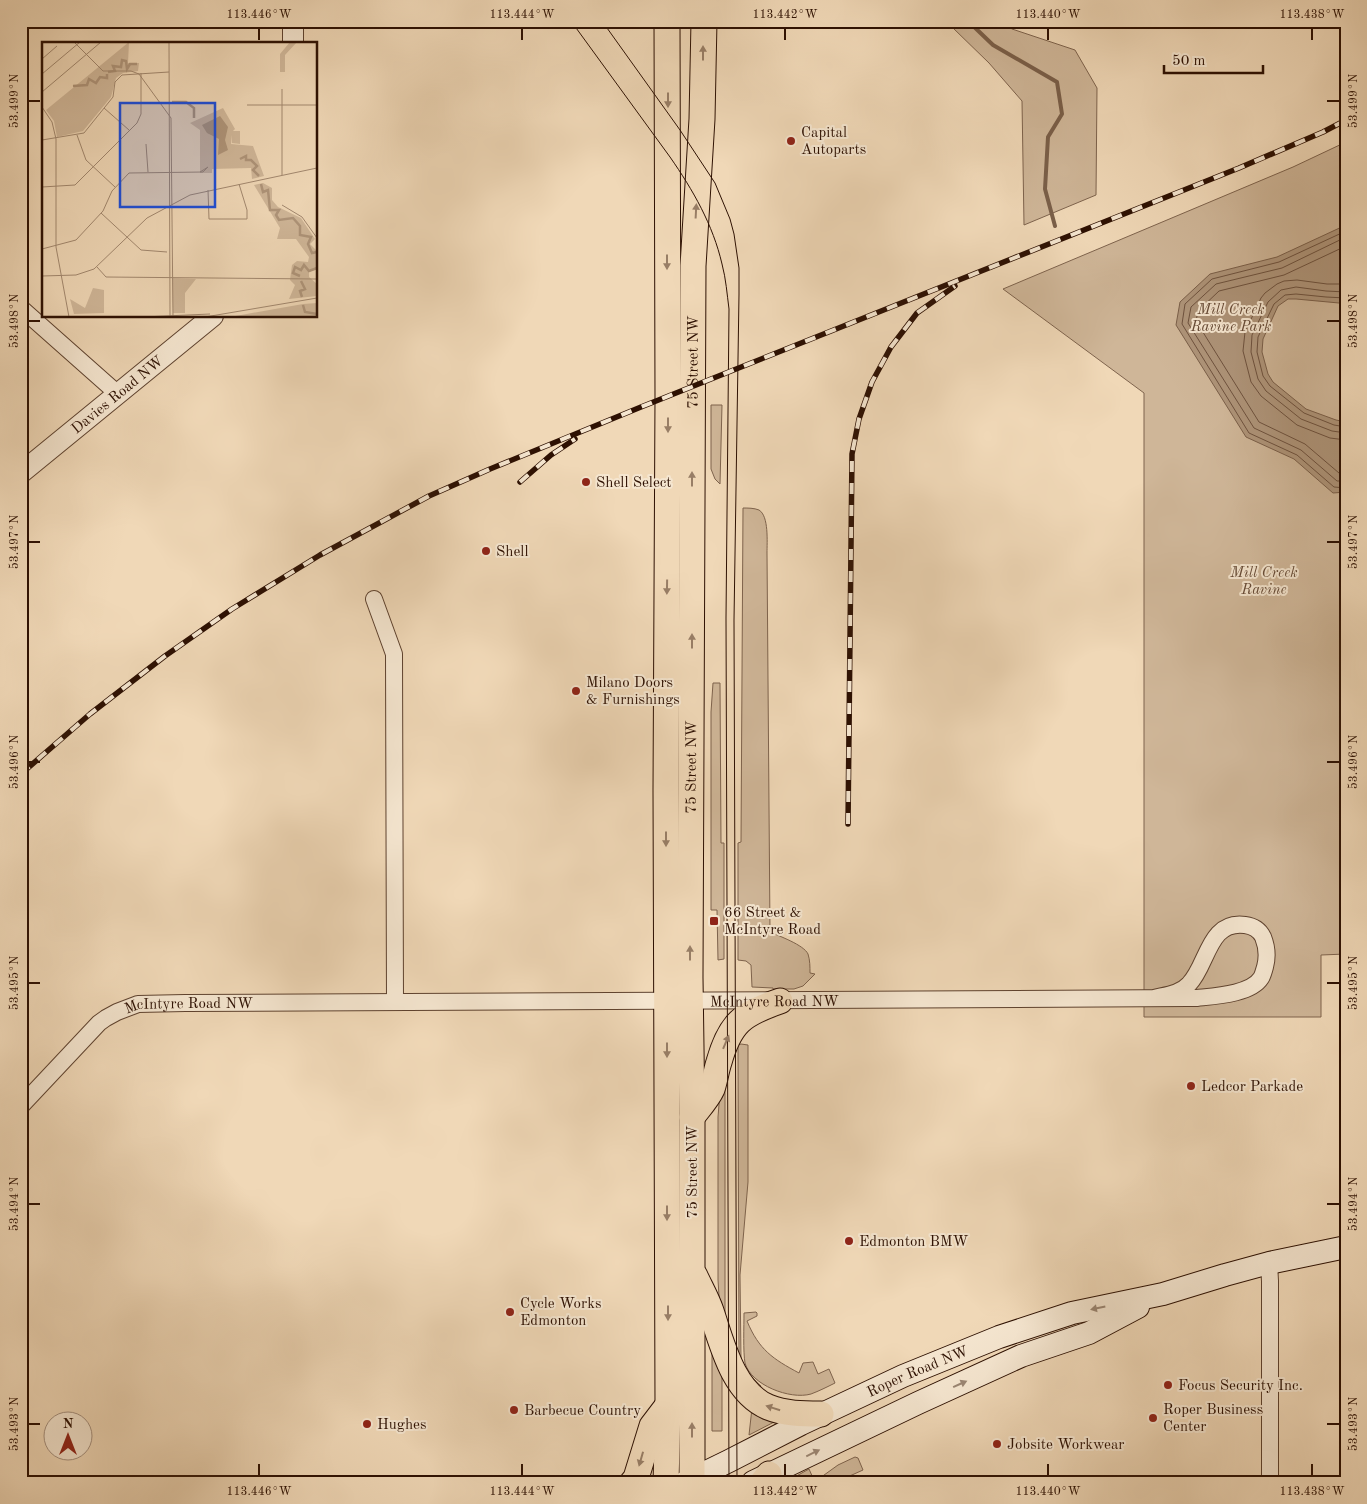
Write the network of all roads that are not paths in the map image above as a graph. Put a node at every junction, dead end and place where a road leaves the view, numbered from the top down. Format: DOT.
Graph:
graph roads {
  1 [pos="293,21"];
  2 [pos="667,21"];
  3 [pos="704,21"];
  4 [pos="293,42"];
  5 [pos="21,308"];
  6 [pos="211,318"];
  7 [pos="118,394"];
  8 [pos="21,474"];
  9 [pos="374,599"];
  10 [pos="1154,998"];
  11 [pos="780,1001"];
  12 [pos="395,1002"];
  13 [pos="679,1002"];
  14 [pos="21,1106"];
  15 [pos="692,1117"];
  16 [pos="1346,1247"];
  17 [pos="1269,1263"];
  18 [pos="692,1270"];
  19 [pos="1162,1294"];
  20 [pos="668,1405"];
  21 [pos="821,1414"];
  22 [pos="761,1480"];
  23 [pos="689,1481"];
  24 [pos="632,1483"];
  25 [pos="666,1483"];
  26 [pos="1270,1483"];
  1 -- 4 [label="street"];
  2 -- 13 [label="main road, 75 Street NW, one-way"];
  13 -- 3 [label="main road, 75 Street NW, one-way"];
  5 -- 7 [label="street"];
  6 -- 7 [label="street, Davies Road NW"];
  7 -- 8 [label="street, Davies Road NW"];
  9 -- 12 [label="street"];
  10 -- 10 [label="street, McIntyre Road NW"];
  10 -- 11 [label="street, McIntyre Road NW"];
  11 -- 13 [label="street, McIntyre Road NW"];
  15 -- 11 [label="main road, one-way"];
  12 -- 13 [label="street, McIntyre Road NW"];
  12 -- 14 [label="street, McIntyre Road NW"];
  13 -- 15 [label="main road, 75 Street NW"];
  13 -- 20 [label="main road, 75 Street NW, one-way"];
  15 -- 18 [label="main road, 75 Street NW"];
  16 -- 17 [label="main road, Roper Road NW"];
  17 -- 19 [label="main road, Roper Road NW"];
  17 -- 26 [label="street"];
  21 -- 18 [label="main road, one-way"];
  23 -- 18 [label="main road, 75 Street NW, one-way"];
  19 -- 21 [label="main road, Roper Road NW, one-way"];
  22 -- 19 [label="main road, Roper Road NW, one-way"];
  20 -- 24 [label="main road, one-way"];
  20 -- 25 [label="main road, 75 Street NW"];
  21 -- 23 [label="main road, Roper Road NW"];
}
